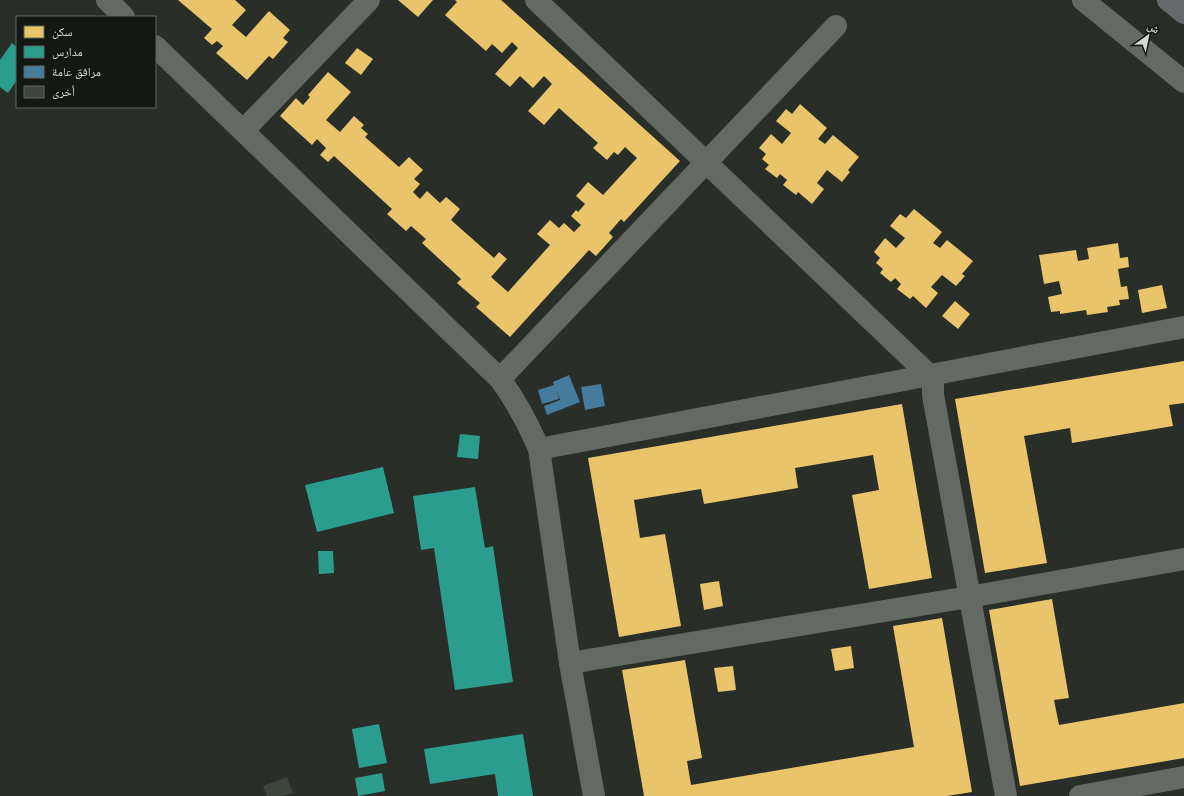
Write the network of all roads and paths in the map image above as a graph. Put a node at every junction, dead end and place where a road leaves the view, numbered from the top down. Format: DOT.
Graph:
graph roads {
  1 [pos="106,0"];
  2 [pos="369,0"];
  3 [pos="536,0"];
  4 [pos="1083,0"];
  5 [pos="1168,0"];
  6 [pos="1184,13"];
  7 [pos="123,16"];
  8 [pos="836,26"];
  9 [pos="156,47"];
  10 [pos="1184,82"];
  11 [pos="243,131"];
  12 [pos="706,163"];
  13 [pos="1184,327"];
  14 [pos="930,376"];
  15 [pos="500,379"];
  16 [pos="539,449"];
  17 [pos="1184,559"];
  18 [pos="970,597"];
  19 [pos="570,663"];
  20 [pos="1184,777"];
  21 [pos="594,796"];
  22 [pos="1006,796"];
  23 [pos="1080,796"];
  1 -- 7 [label="street"];
  2 -- 11 [label="street"];
  3 -- 12 [label="street"];
  4 -- 10 [label="street"];
  5 -- 6 [label="highway"];
  8 -- 12 [label="street"];
  9 -- 11 [label="street"];
  11 -- 15 [label="street"];
  12 -- 14 [label="street"];
  12 -- 15 [label="street"];
  13 -- 14 [label="street"];
  14 -- 16 [label="street"];
  14 -- 18 [label="street"];
  15 -- 16 [label="street"];
  16 -- 19 [label="street"];
  17 -- 18 [label="street"];
  18 -- 19 [label="street"];
  18 -- 22 [label="street"];
  19 -- 21 [label="street"];
  20 -- 23 [label="street"];
}
